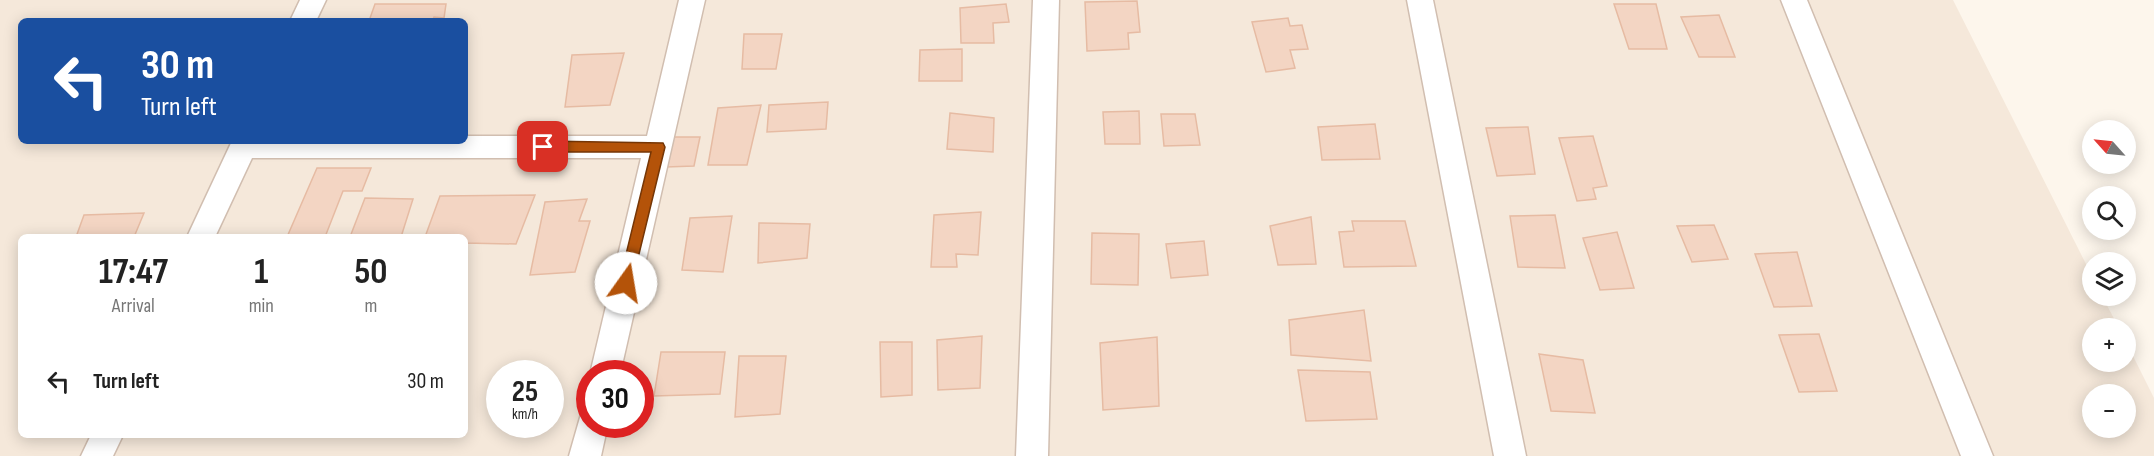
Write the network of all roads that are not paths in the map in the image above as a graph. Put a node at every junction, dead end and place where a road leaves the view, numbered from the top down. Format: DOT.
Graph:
graph roads {
  1 [pos="313,0"];
  2 [pos="692,0"];
  3 [pos="1046,0"];
  4 [pos="1420,0"];
  5 [pos="1794,0"];
  6 [pos="304,18"];
  7 [pos="245,144"];
  8 [pos="659,147"];
  9 [pos="202,234"];
  10 [pos="607,360"];
  11 [pos="106,438"];
  12 [pos="589,438"];
  13 [pos="97,456"];
  14 [pos="585,456"];
  15 [pos="1032,456"];
  16 [pos="1510,456"];
  17 [pos="1977,456"];
  1 -- 6 [label="street"];
  2 -- 8 [label="street"];
  3 -- 15 [label="street"];
  4 -- 16 [label="street"];
  5 -- 17 [label="street"];
  7 -- 8 [label="street"];
  7 -- 9 [label="street"];
  8 -- 10 [label="street"];
  11 -- 13 [label="street"];
  12 -- 14 [label="street"];
}
